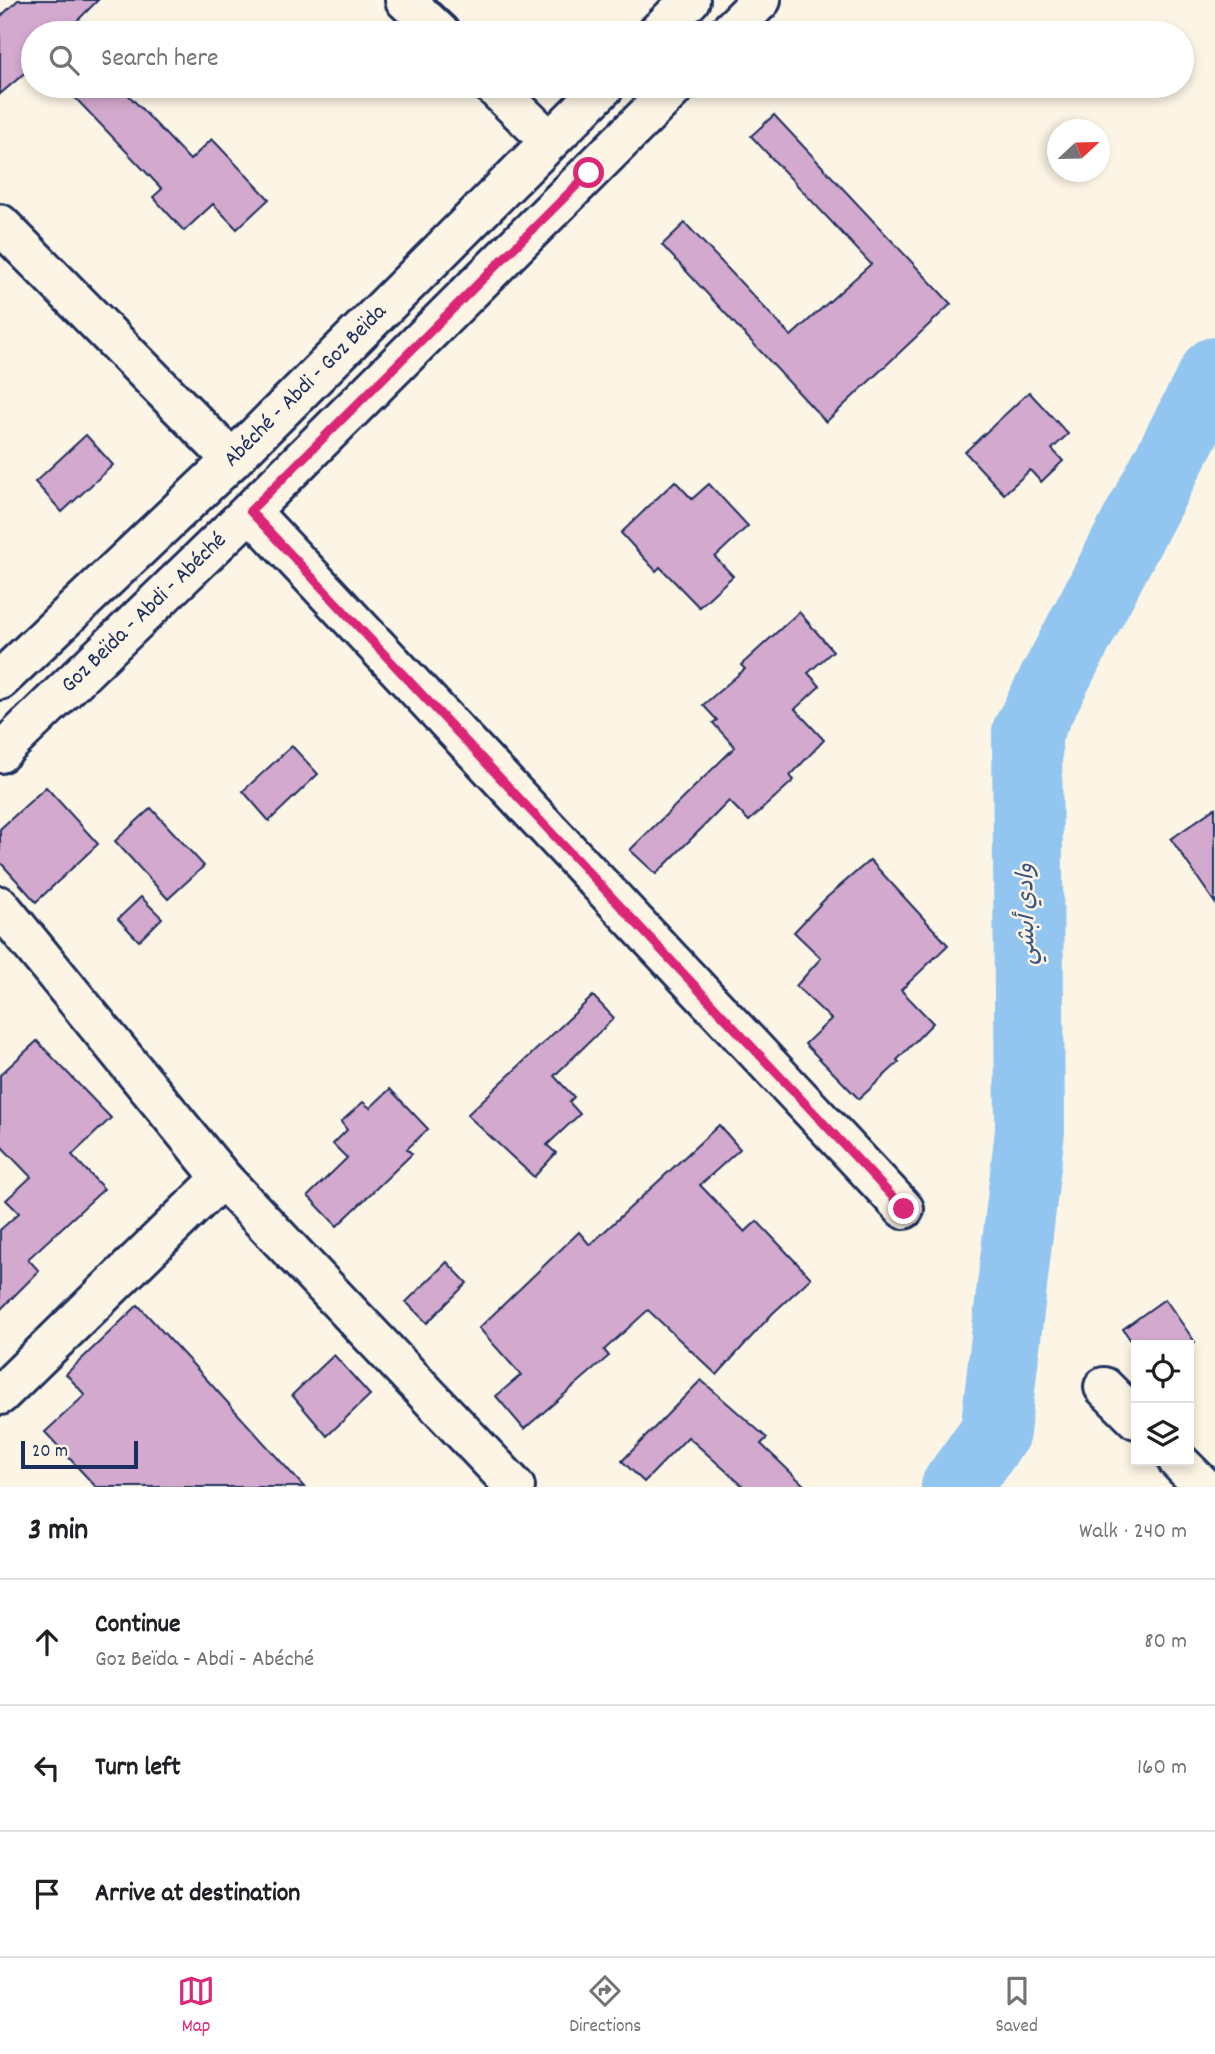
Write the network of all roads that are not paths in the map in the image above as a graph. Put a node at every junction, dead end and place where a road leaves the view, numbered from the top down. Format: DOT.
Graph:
graph roads {
  1 [pos="405,0"];
  2 [pos="690,0"];
  3 [pos="761,0"];
  4 [pos="427,21"];
  5 [pos="669,21"];
  6 [pos="740,21"];
  7 [pos="505,98"];
  8 [pos="592,98"];
  9 [pos="664,98"];
  10 [pos="550,141"];
  11 [pos="0,224"];
  12 [pos="232,460"];
  13 [pos="250,511"];
  14 [pos="5,675"];
  15 [pos="47,707"];
  16 [pos="0,753"];
  17 [pos="0,906"];
  18 [pos="222,1178"];
  19 [pos="904,1209"];
  20 [pos="1104,1387"];
  21 [pos="0,1395"];
  22 [pos="1131,1414"];
  23 [pos="1183,1466"];
  24 [pos="515,1487"];
  25 [pos="1204,1487"];
  1 -- 4 [label="street"];
  2 -- 5 [label="street"];
  3 -- 6 [label="street"];
  7 -- 10 [label="street"];
  8 -- 10 [label="street, Abéché - Abdi - Goz Beïda"];
  9 -- 13 [label="street, Goz Beïda - Abdi - Abéché"];
  10 -- 12 [label="street, Abéché - Abdi - Goz Beïda"];
  11 -- 12 [label="street"];
  12 -- 14 [label="street, Abéché - Abdi - Goz Beïda"];
  13 -- 15 [label="street, Goz Beïda - Abdi - Abéché"];
  13 -- 19 [label="street"];
  14 -- 15 [label="street"];
  15 -- 16 [label="street, Goz Beïda - Abdi - Abéché"];
  17 -- 18 [label="street"];
  18 -- 21 [label="street"];
  18 -- 24 [label="street"];
  20 -- 22 [label="street"];
  23 -- 25 [label="street"];
}
